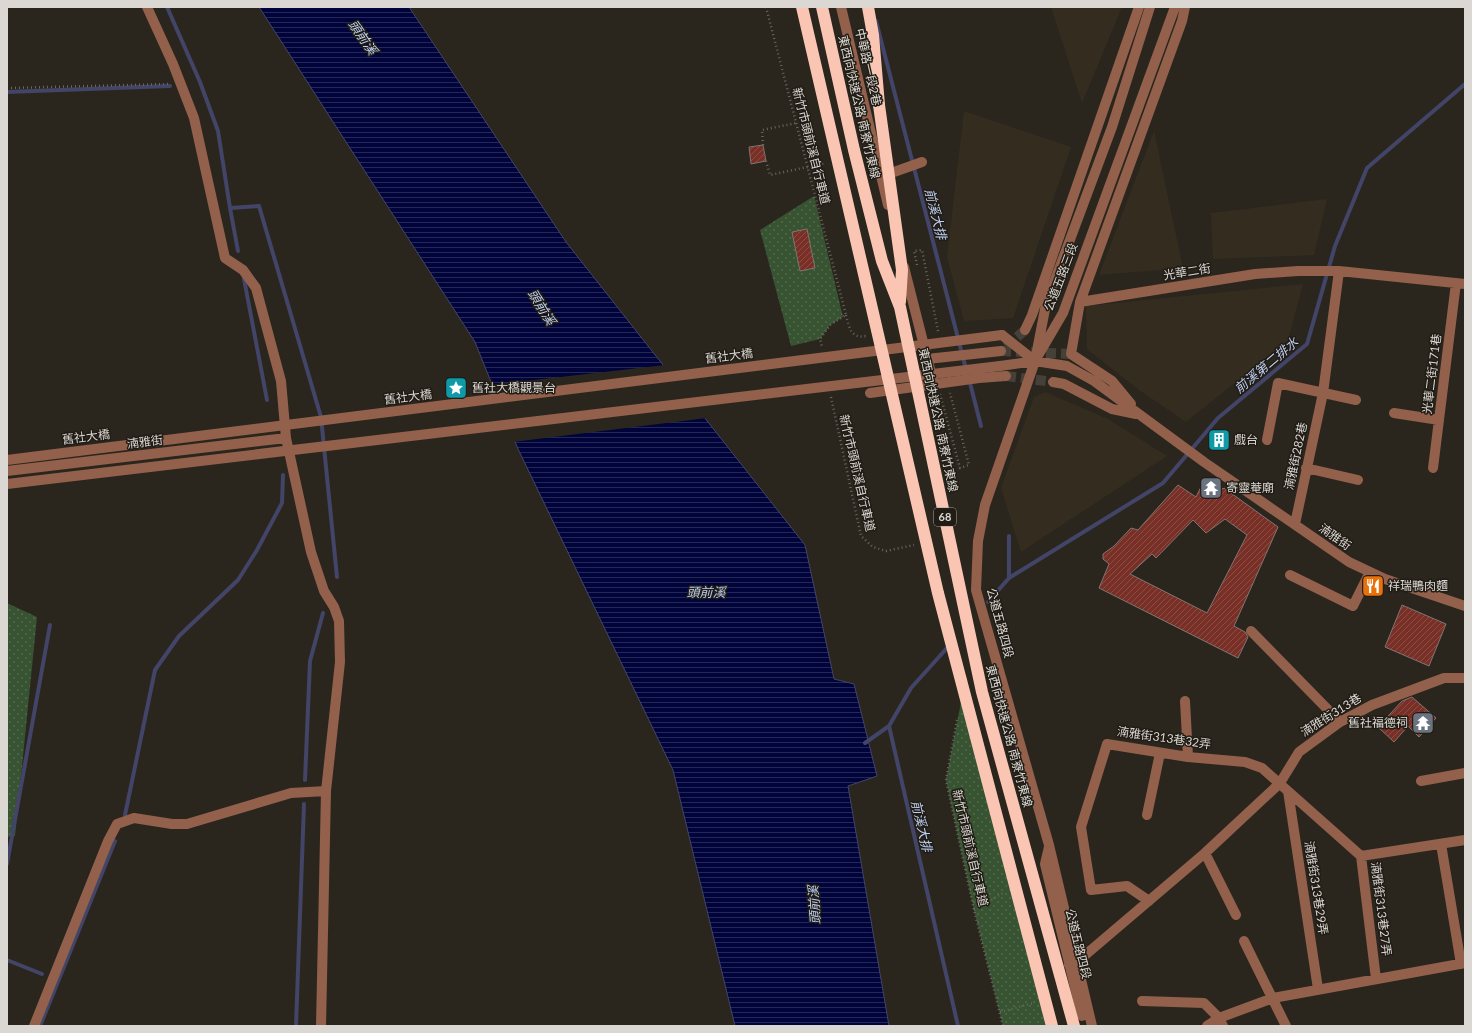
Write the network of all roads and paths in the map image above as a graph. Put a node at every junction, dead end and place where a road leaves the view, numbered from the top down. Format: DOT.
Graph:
graph roads {
  1 [pos="147,7"];
  2 [pos="766,7"];
  3 [pos="802,7"];
  4 [pos="822,7"];
  5 [pos="841,7"];
  6 [pos="868,7"];
  7 [pos="1139,7"];
  8 [pos="1150,7"];
  9 [pos="1175,7"];
  10 [pos="1185,7"];
  11 [pos="181,84"];
  12 [pos="7,88"];
  13 [pos="796,123"];
  14 [pos="870,133"];
  15 [pos="763,145"];
  16 [pos="766,161"];
  17 [pos="922,162"];
  18 [pos="806,166"];
  19 [pos="894,172"];
  20 [pos="892,219"];
  21 [pos="1339,272"];
  22 [pos="918,273"];
  23 [pos="1460,284"];
  24 [pos="1080,302"];
  25 [pos="900,307"];
  26 [pos="1024,330"];
  27 [pos="938,334"];
  28 [pos="1001,351"];
  29 [pos="823,353"];
  30 [pos="927,359"];
  31 [pos="1035,361"];
  32 [pos="1006,376"];
  33 [pos="1052,382"];
  34 [pos="937,387"];
  35 [pos="949,392"];
  36 [pos="1323,392"];
  37 [pos="870,394"];
  38 [pos="831,395"];
  39 [pos="1356,400"];
  40 [pos="1394,413"];
  41 [pos="1140,415"];
  42 [pos="1439,420"];
  43 [pos="286,438"];
  44 [pos="1267,440"];
  45 [pos="7,460"];
  46 [pos="1306,468"];
  47 [pos="1433,468"];
  48 [pos="7,471"];
  49 [pos="1358,480"];
  50 [pos="7,484"];
  51 [pos="1295,524"];
  52 [pos="917,544"];
  53 [pos="1370,572"];
  54 [pos="1290,574"];
  55 [pos="1465,606"];
  56 [pos="1250,631"];
  57 [pos="1465,678"];
  58 [pos="1186,701"];
  59 [pos="959,713"];
  60 [pos="1340,722"];
  61 [pos="1160,752"];
  62 [pos="1188,757"];
  63 [pos="1465,773"];
  64 [pos="1421,781"];
  65 [pos="1280,783"];
  66 [pos="1288,790"];
  67 [pos="326,791"];
  68 [pos="1147,815"];
  69 [pos="1465,840"];
  70 [pos="1441,844"];
  71 [pos="1205,853"];
  72 [pos="1361,856"];
  73 [pos="1006,891"];
  74 [pos="1149,901"];
  75 [pos="974,910"];
  76 [pos="1236,915"];
  77 [pos="1244,941"];
  78 [pos="1073,964"];
  79 [pos="1463,964"];
  80 [pos="1376,979"];
  81 [pos="1318,989"];
  82 [pos="1273,998"];
  83 [pos="1142,1001"];
  84 [pos="1034,1003"];
  85 [pos="1000,1012"];
  86 [pos="1221,1022"];
  87 [pos="34,1026"];
  88 [pos="321,1026"];
  89 [pos="1003,1026"];
  90 [pos="1052,1026"];
  91 [pos="1074,1026"];
  92 [pos="1085,1026"];
  93 [pos="1092,1026"];
  94 [pos="1207,1026"];
  95 [pos="1286,1026"];
  1 -- 11 [label="street"];
  2 -- 13 [label="path, 新竹市頭前溪自行車道"];
  3 -- 90 [label="highway, 68, bridge"];
  4 -- 25 [label="highway, 東西向快速公路 南寮竹東線 / 68, bridge"];
  5 -- 14 [label="street, 中華路一段2巷"];
  6 -- 25 [label="highway, bridge"];
  7 -- 26 [label="street, 公道五路三段"];
  8 -- 31 [label="street, 公道五路三段"];
  9 -- 31 [label="street, 公道五路三段"];
  10 -- 24 [label="street"];
  11 -- 12 [label="path"];
  11 -- 43 [label="street"];
  13 -- 15 [label="path"];
  13 -- 18 [label="path, 新竹市頭前溪自行車道"];
  14 -- 19 [label="street, 中華路一段2巷"];
  14 -- 20 [label="street, 中華路一段2巷"];
  16 -- 18 [label="path"];
  17 -- 19 [label="street"];
  18 -- 29 [label="path, 新竹市頭前溪自行車道"];
  19 -- 20 [label="street, 中華路一段2巷"];
  20 -- 30 [label="street, 中華路一段2巷"];
  21 -- 23 [label="street"];
  21 -- 24 [label="street, 光華二街"];
  21 -- 36 [label="street, 湳雅街282巷"];
  22 -- 27 [label="path"];
  23 -- 42 [label="street, 光華二街171巷"];
  24 -- 41 [label="street"];
  25 -- 91 [label="highway, 東西向快速公路 南寮竹東線 / 68, bridge"];
  28 -- 30 [label="street"];
  30 -- 34 [label="street"];
  31 -- 41 [label="street"];
  31 -- 45 [label="street, 舊社大橋, bridge"];
  31 -- 50 [label="street, bridge"];
  31 -- 78 [label="street, 公道五路四段"];
  32 -- 34 [label="street"];
  33 -- 41 [label="street"];
  34 -- 35 [label="path"];
  34 -- 37 [label="street"];
  36 -- 39 [label="street"];
  36 -- 44 [label="street"];
  36 -- 46 [label="street, 湳雅街282巷"];
  38 -- 52 [label="path, 新竹市頭前溪自行車道"];
  40 -- 42 [label="street"];
  41 -- 51 [label="street, 湳雅街"];
  42 -- 47 [label="street, 光華二街171巷"];
  43 -- 48 [label="street, 湳雅街"];
  43 -- 67 [label="street"];
  46 -- 49 [label="street"];
  46 -- 51 [label="street, 湳雅街282巷"];
  51 -- 53 [label="street, 湳雅街"];
  53 -- 54 [label="street"];
  53 -- 55 [label="street, 湳雅街"];
  56 -- 60 [label="street"];
  57 -- 60 [label="street, 湳雅街313巷"];
  58 -- 62 [label="street"];
  59 -- 75 [label="path, 新竹市頭前溪自行車道"];
  60 -- 65 [label="street, 湳雅街313巷"];
  61 -- 62 [label="street, 湳雅街313巷32弄"];
  61 -- 68 [label="street"];
  61 -- 74 [label="street, 湳雅街313巷32弄"];
  62 -- 65 [label="street, 湳雅街313巷32弄"];
  63 -- 64 [label="street"];
  65 -- 66 [label="street, 湳雅街313巷27弄"];
  65 -- 71 [label="street, 湳雅街313巷"];
  66 -- 72 [label="street, 湳雅街313巷27弄"];
  66 -- 81 [label="street, 湳雅街313巷29弄"];
  67 -- 87 [label="street"];
  67 -- 88 [label="street"];
  69 -- 70 [label="street"];
  70 -- 72 [label="street"];
  70 -- 79 [label="street"];
  71 -- 74 [label="street, 湳雅街313巷"];
  71 -- 76 [label="street"];
  72 -- 80 [label="street, 湳雅街313巷27弄"];
  73 -- 75 [label="path"];
  74 -- 78 [label="street, 湳雅街313巷"];
  75 -- 85 [label="path, 新竹市頭前溪自行車道"];
  77 -- 82 [label="street"];
  78 -- 92 [label="street, 公道五路四段"];
  78 -- 93 [label="street, 公道五路四段"];
  79 -- 80 [label="street"];
  80 -- 81 [label="street"];
  81 -- 82 [label="street"];
  82 -- 86 [label="street"];
  82 -- 95 [label="street"];
  83 -- 86 [label="street"];
  84 -- 85 [label="path"];
  85 -- 89 [label="path, 新竹市頭前溪自行車道"];
  86 -- 94 [label="street"];
}
